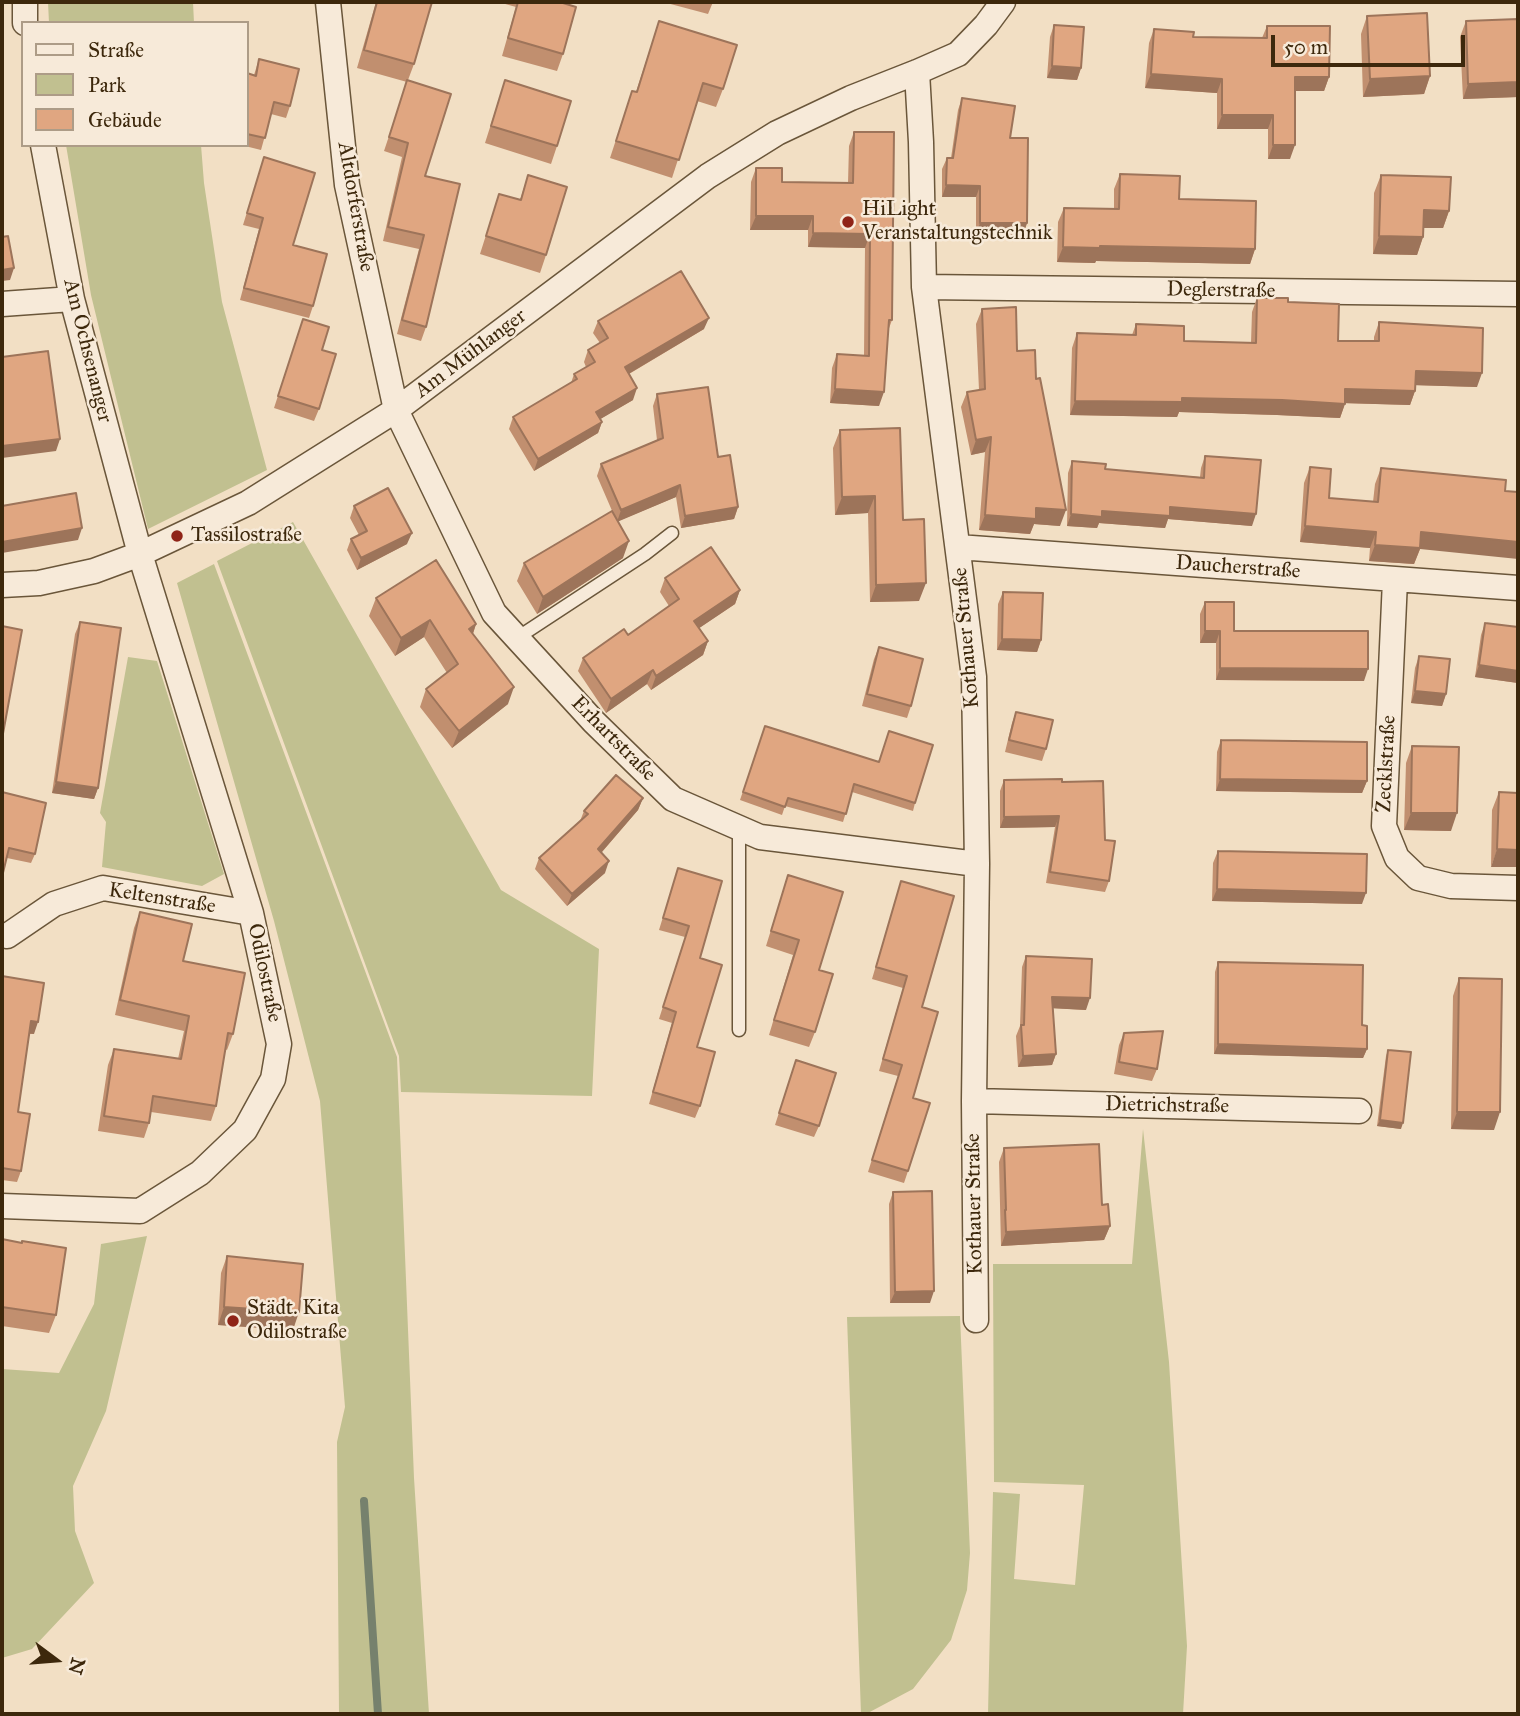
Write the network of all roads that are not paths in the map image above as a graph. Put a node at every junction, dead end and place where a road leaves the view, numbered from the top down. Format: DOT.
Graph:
graph roads {
  1 [pos="24,2"];
  2 [pos="328,2"];
  3 [pos="1003,2"];
  4 [pos="25,21"];
  5 [pos="917,72"];
  6 [pos="43,147"];
  7 [pos="924,287"];
  8 [pos="1518,294"];
  9 [pos="72,299"];
  10 [pos="2,304"];
  11 [pos="396,410"];
  12 [pos="672,533"];
  13 [pos="958,547"];
  14 [pos="140,554"];
  15 [pos="1395,580"];
  16 [pos="2,585"];
  17 [pos="1518,588"];
  18 [pos="517,638"];
  19 [pos="739,828"];
  20 [pos="977,864"];
  21 [pos="1518,888"];
  22 [pos="251,913"];
  23 [pos="2,935"];
  24 [pos="739,1030"];
  25 [pos="974,1101"];
  26 [pos="1359,1111"];
  27 [pos="2,1206"];
  28 [pos="976,1320"];
  1 -- 4 [label="street"];
  2 -- 11 [label="street, Altdorferstraße"];
  3 -- 5 [label="street"];
  5 -- 7 [label="street, Kothauer Straße"];
  5 -- 11 [label="street, Am Mühlanger"];
  6 -- 9 [label="street, Am Ochsenanger"];
  7 -- 8 [label="street, Deglerstraße"];
  7 -- 13 [label="street, Kothauer Straße"];
  9 -- 10 [label="street"];
  9 -- 14 [label="street, Am Ochsenanger"];
  11 -- 14 [label="street, Am Mühlanger"];
  11 -- 18 [label="street, Erhartstraße"];
  12 -- 18 [label="lane"];
  13 -- 15 [label="street, Daucherstraße"];
  13 -- 20 [label="street, Kothauer Straße"];
  14 -- 16 [label="street, Am Mühlanger"];
  14 -- 22 [label="street, Odilostraße"];
  15 -- 17 [label="street, Daucherstraße"];
  15 -- 21 [label="street, Zecklstraße"];
  18 -- 19 [label="street, Erhartstraße"];
  19 -- 20 [label="street, Erhartstraße"];
  19 -- 24 [label="lane"];
  20 -- 25 [label="street, Kothauer Straße"];
  22 -- 23 [label="street, Keltenstraße"];
  22 -- 27 [label="street, Odilostraße"];
  25 -- 26 [label="street, Dietrichstraße"];
  25 -- 28 [label="street, Kothauer Straße"];
}
